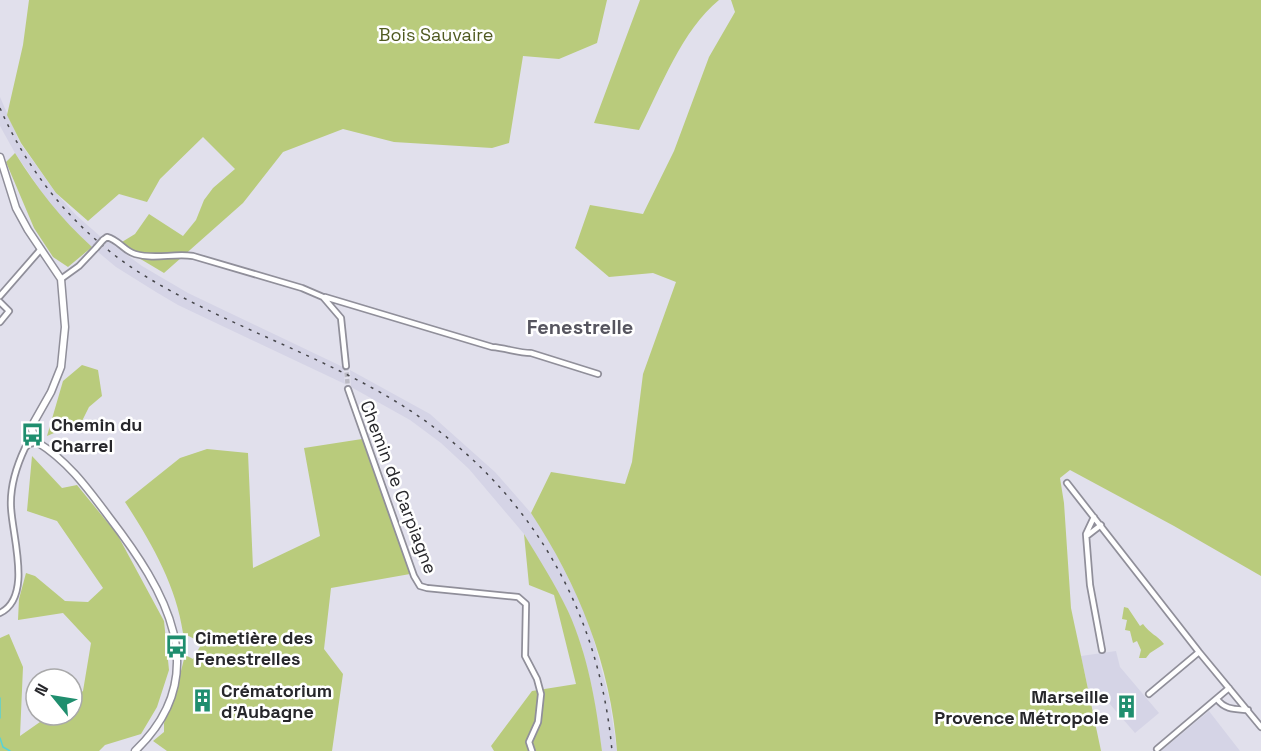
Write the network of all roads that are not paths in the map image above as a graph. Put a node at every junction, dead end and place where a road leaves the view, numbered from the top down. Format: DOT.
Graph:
graph roads {
  1 [pos="0,157"];
  2 [pos="41,249"];
  3 [pos="61,279"];
  4 [pos="0,296"];
  5 [pos="323,297"];
  6 [pos="0,302"];
  7 [pos="0,322"];
  8 [pos="346,366"];
  9 [pos="598,374"];
  10 [pos="348,389"];
  11 [pos="37,442"];
  12 [pos="1067,483"];
  13 [pos="1094,517"];
  14 [pos="1101,525"];
  15 [pos="1086,537"];
  16 [pos="0,613"];
  17 [pos="1102,650"];
  18 [pos="1199,652"];
  19 [pos="1230,688"];
  20 [pos="1149,694"];
  21 [pos="1217,699"];
  22 [pos="1248,710"];
  23 [pos="1261,727"];
  24 [pos="1156,749"];
  25 [pos="135,751"];
  26 [pos="532,751"];
  1 -- 2 [label="street"];
  2 -- 3 [label="street"];
  2 -- 4 [label="street"];
  3 -- 5 [label="street, bridge"];
  3 -- 11 [label="street"];
  5 -- 8 [label="street"];
  5 -- 9 [label="street"];
  6 -- 7 [label="street"];
  10 -- 26 [label="street, Chemin de Carpiagne"];
  11 -- 16 [label="street"];
  11 -- 25 [label="street"];
  12 -- 13 [label="street"];
  13 -- 14 [label="street"];
  13 -- 15 [label="street"];
  14 -- 15 [label="street"];
  14 -- 18 [label="street"];
  15 -- 17 [label="street"];
  18 -- 19 [label="street"];
  18 -- 20 [label="street"];
  19 -- 21 [label="street"];
  19 -- 22 [label="street"];
  21 -- 22 [label="street"];
  21 -- 24 [label="street"];
  22 -- 23 [label="street"];
}
